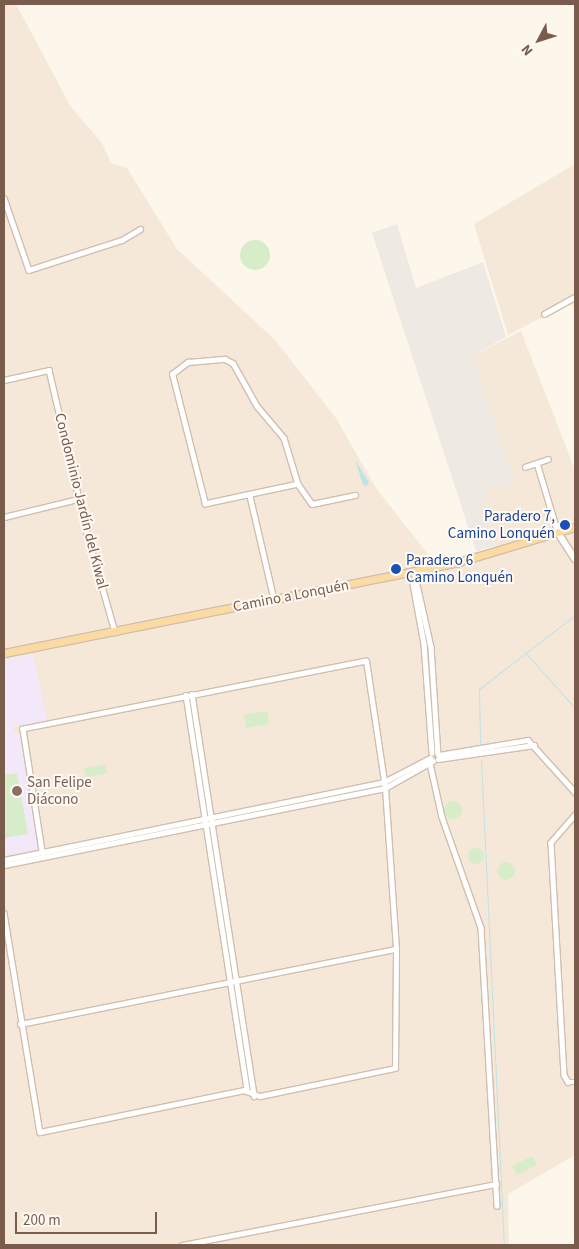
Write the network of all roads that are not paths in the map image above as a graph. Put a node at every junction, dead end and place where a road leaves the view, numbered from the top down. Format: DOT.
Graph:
graph roads {
  1 [pos="4,198"];
  2 [pos="140,229"];
  3 [pos="575,297"];
  4 [pos="544,314"];
  5 [pos="4,380"];
  6 [pos="548,459"];
  7 [pos="536,463"];
  8 [pos="525,467"];
  9 [pos="298,484"];
  10 [pos="355,494"];
  11 [pos="250,496"];
  12 [pos="78,500"];
  13 [pos="4,517"];
  14 [pos="575,527"];
  15 [pos="558,533"];
  16 [pos="575,559"];
  17 [pos="412,572"];
  18 [pos="274,600"];
  19 [pos="115,632"];
  20 [pos="4,653"];
  21 [pos="192,694"];
  22 [pos="186,696"];
  23 [pos="434,758"];
  24 [pos="384,782"];
  25 [pos="385,788"];
  26 [pos="575,792"];
  27 [pos="575,815"];
  28 [pos="212,817"];
  29 [pos="206,818"];
  30 [pos="213,823"];
  31 [pos="207,824"];
  32 [pos="42,851"];
  33 [pos="4,860"];
  34 [pos="4,866"];
  35 [pos="4,914"];
  36 [pos="396,949"];
  37 [pos="233,980"];
  38 [pos="20,1024"];
  39 [pos="575,1082"];
  40 [pos="247,1091"];
  41 [pos="254,1096"];
  42 [pos="496,1184"];
  43 [pos="497,1206"];
  44 [pos="182,1245"];
  1 -- 2 [label="street"];
  3 -- 4 [label="street"];
  5 -- 12 [label="street, Condominio Jardín del Kiwal"];
  6 -- 7 [label="street"];
  7 -- 8 [label="street"];
  7 -- 15 [label="street"];
  9 -- 10 [label="street"];
  9 -- 11 [label="street"];
  9 -- 11 [label="street"];
  11 -- 18 [label="street"];
  12 -- 13 [label="street"];
  12 -- 19 [label="street, Condominio Jardín del Kiwal"];
  14 -- 15 [label="main road, Camino a Lonquén"];
  15 -- 16 [label="main road"];
  15 -- 17 [label="main road, Camino a Lonquén"];
  17 -- 18 [label="main road, Camino a Lonquén"];
  17 -- 23 [label="street"];
  18 -- 19 [label="main road, Camino a Lonquén"];
  19 -- 20 [label="main road, Camino a Lonquén"];
  21 -- 22 [label="street"];
  21 -- 24 [label="street"];
  21 -- 28 [label="street"];
  22 -- 29 [label="street"];
  22 -- 32 [label="street"];
  23 -- 24 [label="street"];
  23 -- 25 [label="street"];
  23 -- 26 [label="street"];
  23 -- 42 [label="street"];
  24 -- 25 [label="street"];
  24 -- 28 [label="street"];
  25 -- 30 [label="street"];
  25 -- 36 [label="street"];
  27 -- 39 [label="street"];
  28 -- 29 [label="street"];
  28 -- 30 [label="street"];
  29 -- 31 [label="street"];
  29 -- 32 [label="street"];
  30 -- 31 [label="street"];
  30 -- 37 [label="street"];
  31 -- 34 [label="street"];
  31 -- 37 [label="street"];
  32 -- 33 [label="street"];
  35 -- 38 [label="street"];
  36 -- 37 [label="street"];
  36 -- 41 [label="street"];
  37 -- 38 [label="street"];
  37 -- 40 [label="street"];
  37 -- 41 [label="street"];
  38 -- 40 [label="street"];
  40 -- 41 [label="street"];
  42 -- 43 [label="street"];
  42 -- 44 [label="street"];
}
